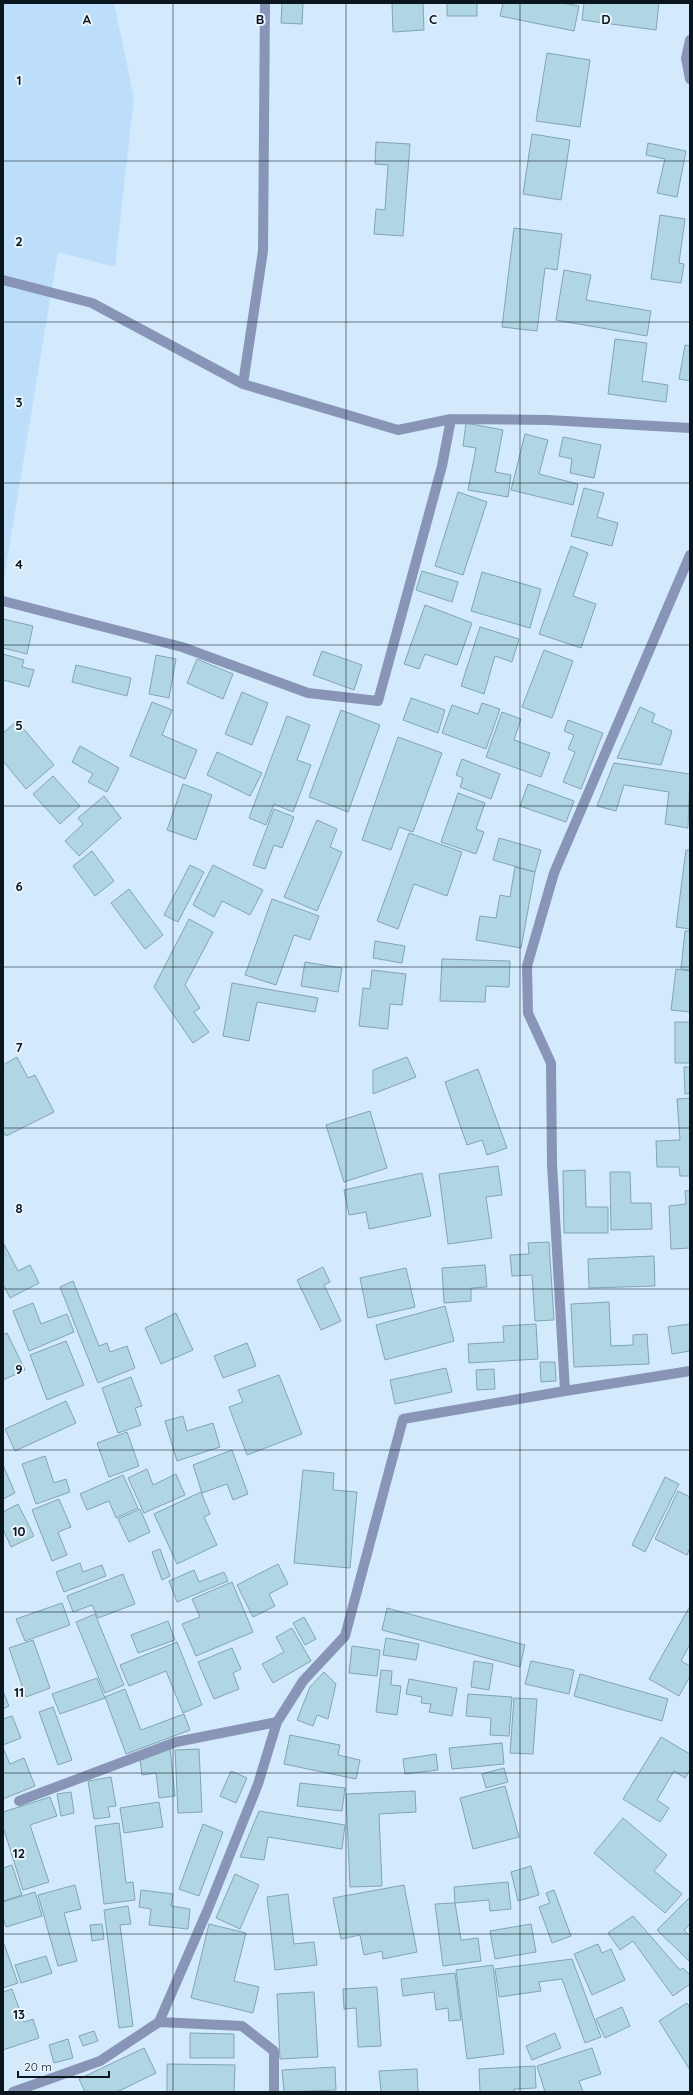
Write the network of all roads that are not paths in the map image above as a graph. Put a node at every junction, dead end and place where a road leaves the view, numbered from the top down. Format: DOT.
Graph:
graph roads {
  1 [pos="265,3"];
  2 [pos="690,40"];
  3 [pos="690,79"];
  4 [pos="3,280"];
  5 [pos="243,384"];
  6 [pos="451,418"];
  7 [pos="690,428"];
  8 [pos="690,555"];
  9 [pos="3,601"];
  10 [pos="690,1371"];
  11 [pos="565,1391"];
  12 [pos="276,1722"];
  13 [pos="19,1802"];
  14 [pos="159,2022"];
  15 [pos="14,2092"];
  16 [pos="274,2092"];
  1 -- 5 [label="street"];
  2 -- 3 [label="street"];
  4 -- 5 [label="street"];
  5 -- 6 [label="street"];
  6 -- 7 [label="street"];
  6 -- 9 [label="street"];
  8 -- 11 [label="street"];
  10 -- 11 [label="street"];
  11 -- 12 [label="street"];
  12 -- 13 [label="street"];
  12 -- 14 [label="street"];
  14 -- 15 [label="street"];
  14 -- 16 [label="street"];
}
